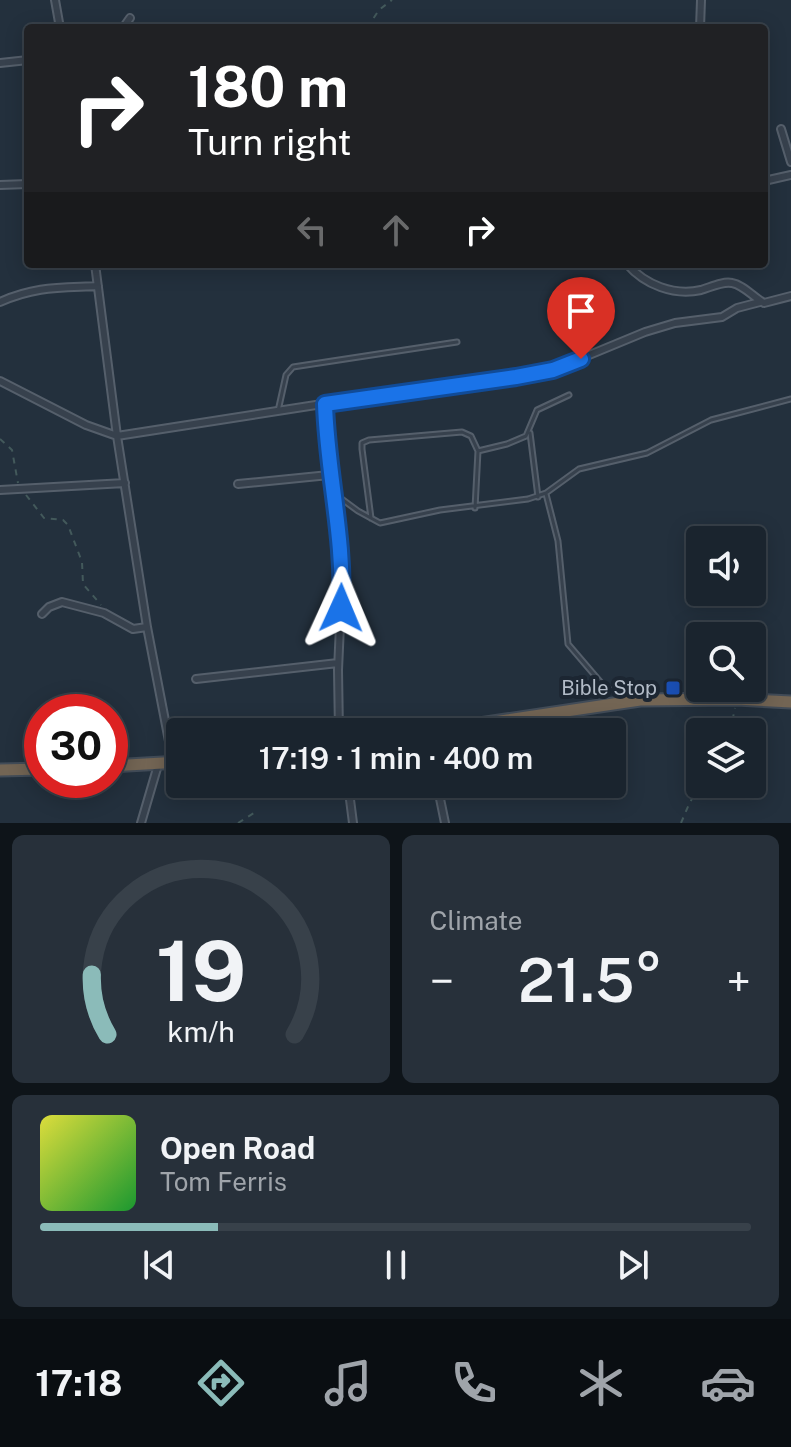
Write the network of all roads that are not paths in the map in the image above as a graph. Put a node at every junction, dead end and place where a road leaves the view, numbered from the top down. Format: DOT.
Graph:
graph roads {
  1 [pos="55,0"];
  2 [pos="701,0"];
  3 [pos="130,18"];
  4 [pos="59,24"];
  5 [pos="126,24"];
  6 [pos="700,24"];
  7 [pos="24,60"];
  8 [pos="0,63"];
  9 [pos="781,129"];
  10 [pos="791,162"];
  11 [pos="791,175"];
  12 [pos="768,180"];
  13 [pos="24,184"];
  14 [pos="0,185"];
  15 [pos="96,268"];
  16 [pos="630,268"];
  17 [pos="98,286"];
  18 [pos="791,296"];
  19 [pos="0,302"];
  20 [pos="760,302"];
  21 [pos="457,342"];
  22 [pos="2,383"];
  23 [pos="569,395"];
  24 [pos="791,399"];
  25 [pos="325,404"];
  26 [pos="278,411"];
  27 [pos="530,431"];
  28 [pos="117,436"];
  29 [pos="478,451"];
  30 [pos="329,475"];
  31 [pos="125,483"];
  32 [pos="238,484"];
  33 [pos="0,490"];
  34 [pos="335,493"];
  35 [pos="546,493"];
  36 [pos="538,497"];
  37 [pos="475,508"];
  38 [pos="371,519"];
  39 [pos="42,614"];
  40 [pos="147,627"];
  41 [pos="338,663"];
  42 [pos="196,679"];
  43 [pos="633,701"];
  44 [pos="791,702"];
  45 [pos="167,718"];
  46 [pos="339,718"];
  47 [pos="524,718"];
  48 [pos="166,764"];
  49 [pos="158,765"];
  50 [pos="128,766"];
  51 [pos="24,769"];
  52 [pos="0,770"];
  53 [pos="350,798"];
  54 [pos="440,798"];
  55 [pos="141,823"];
  56 [pos="353,823"];
  57 [pos="445,823"];
  1 -- 4 [label="street"];
  2 -- 6 [label="street"];
  3 -- 5 [label="street"];
  7 -- 8 [label="street"];
  9 -- 10 [label="street"];
  11 -- 12 [label="street"];
  13 -- 14 [label="street"];
  15 -- 17 [label="street"];
  16 -- 20 [label="street"];
  17 -- 19 [label="street"];
  17 -- 28 [label="street"];
  18 -- 20 [label="street"];
  20 -- 25 [label="street"];
  21 -- 26 [label="lane"];
  22 -- 28 [label="street"];
  23 -- 27 [label="lane"];
  24 -- 35 [label="lane"];
  25 -- 26 [label="street"];
  25 -- 30 [label="street"];
  26 -- 28 [label="street"];
  27 -- 29 [label="lane"];
  27 -- 36 [label="lane"];
  28 -- 31 [label="street"];
  29 -- 37 [label="lane"];
  29 -- 38 [label="lane"];
  30 -- 32 [label="street"];
  30 -- 34 [label="street"];
  31 -- 33 [label="street"];
  31 -- 40 [label="street"];
  34 -- 38 [label="lane"];
  34 -- 41 [label="street"];
  35 -- 36 [label="lane"];
  35 -- 43 [label="lane"];
  36 -- 37 [label="lane"];
  37 -- 38 [label="lane"];
  39 -- 40 [label="street"];
  40 -- 45 [label="street"];
  41 -- 42 [label="street"];
  41 -- 46 [label="street"];
  43 -- 44 [label="highway"];
  43 -- 47 [label="highway"];
  48 -- 49 [label="highway"];
  49 -- 50 [label="highway"];
  49 -- 55 [label="street"];
  51 -- 52 [label="highway"];
  53 -- 56 [label="street"];
  54 -- 57 [label="street"];
}
